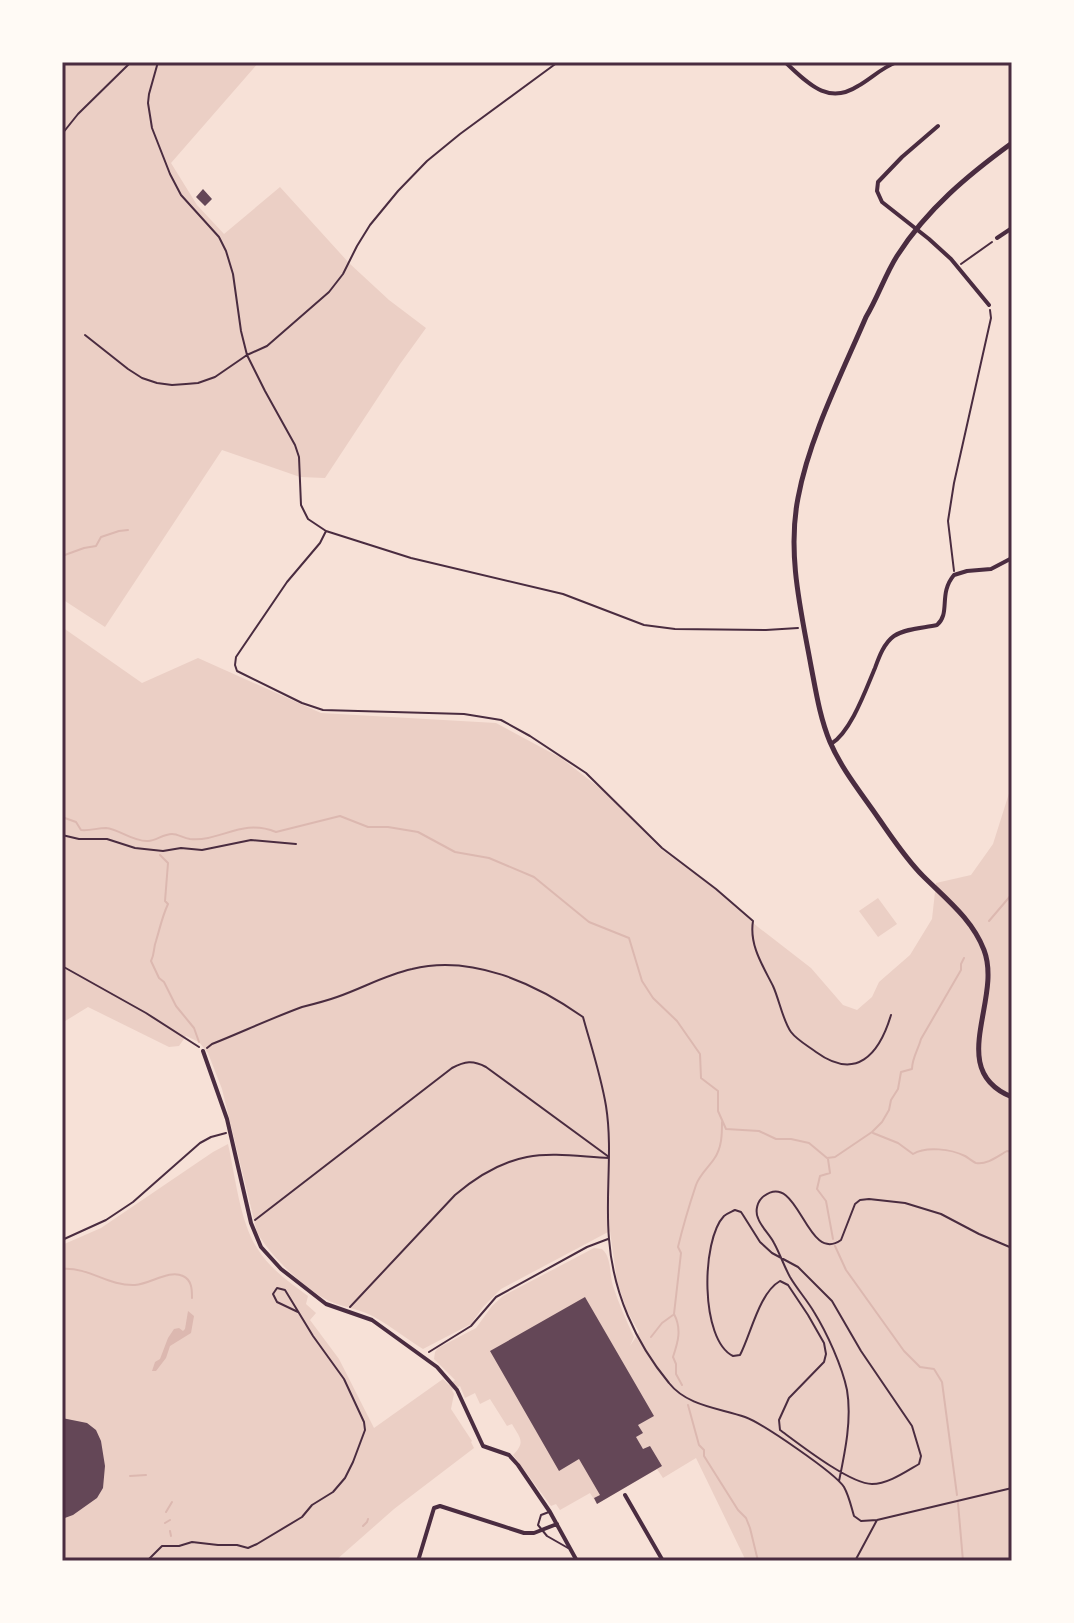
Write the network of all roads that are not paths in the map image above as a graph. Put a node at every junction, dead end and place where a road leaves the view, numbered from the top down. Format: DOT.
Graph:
graph roads {
  1 [pos="785,62"];
  2 [pos="897,62"];
  3 [pos="938,126"];
  4 [pos="1012,143"];
  5 [pos="1012,228"];
  6 [pos="917,229"];
  7 [pos="997,238"];
  8 [pos="989,305"];
  9 [pos="1012,558"];
  10 [pos="831,744"];
  11 [pos="203,1051"];
  12 [pos="1012,1097"];
  13 [pos="298,1312"];
  14 [pos="625,1495"];
  15 [pos="550,1512"];
  16 [pos="557,1524"];
  17 [pos="541,1530"];
  18 [pos="571,1550"];
  19 [pos="147,1561"];
  20 [pos="418,1561"];
  21 [pos="577,1561"];
  22 [pos="663,1561"];
  1 -- 2 [label="street"];
  3 -- 6 [label="street"];
  4 -- 6 [label="main road"];
  5 -- 7 [label="street"];
  6 -- 8 [label="street"];
  6 -- 10 [label="main road"];
  9 -- 10 [label="street"];
  10 -- 12 [label="main road"];
  11 -- 15 [label="street"];
  13 -- 13 [label="lane"];
  13 -- 19 [label="lane"];
  14 -- 22 [label="street"];
  15 -- 16 [label="street"];
  15 -- 17 [label="lane"];
  16 -- 17 [label="street"];
  16 -- 18 [label="street"];
  17 -- 18 [label="lane"];
  17 -- 20 [label="street"];
  18 -- 21 [label="street"];
}
